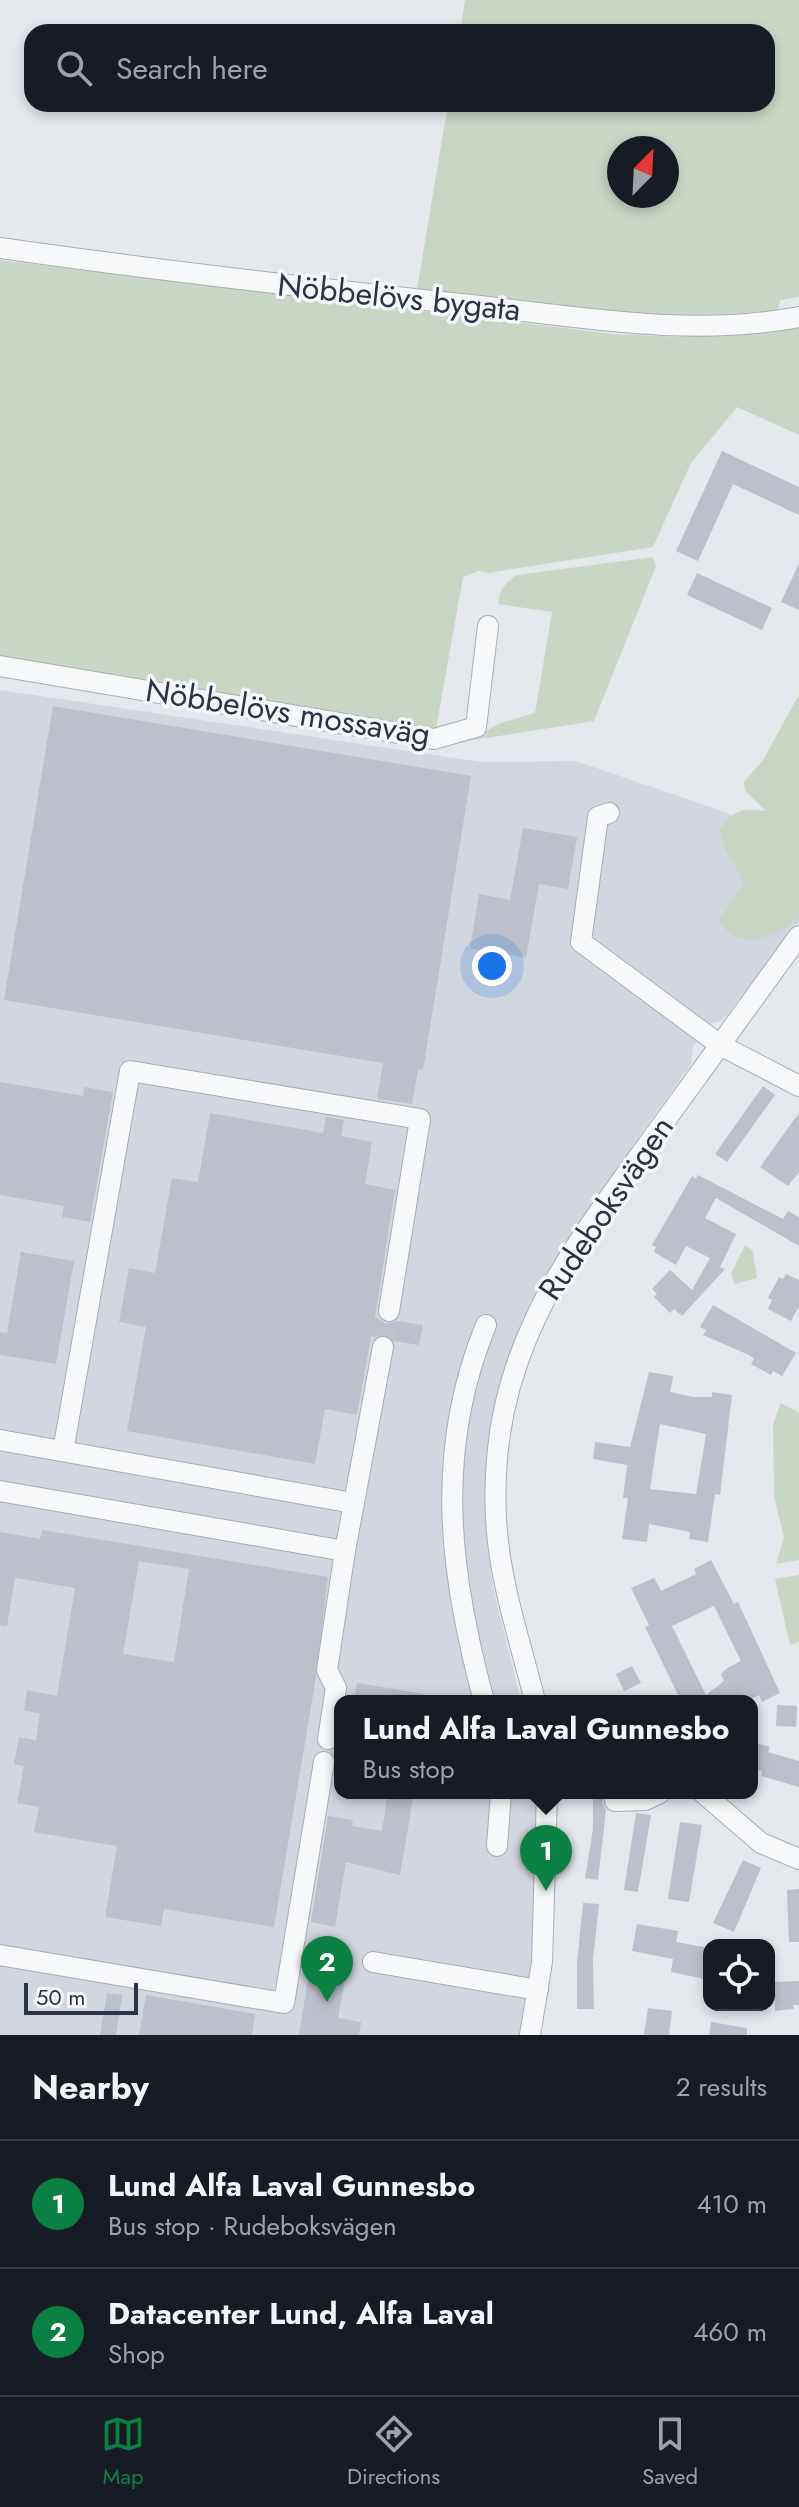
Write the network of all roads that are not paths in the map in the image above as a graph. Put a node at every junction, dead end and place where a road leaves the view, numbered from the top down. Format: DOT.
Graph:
graph roads {
  1 [pos="0,248"];
  2 [pos="799,317"];
  3 [pos="488,626"];
  4 [pos="0,666"];
  5 [pos="609,813"];
  6 [pos="799,936"];
  7 [pos="720,1045"];
  8 [pos="799,1086"];
  9 [pos="389,1311"];
  10 [pos="486,1325"];
  11 [pos="383,1347"];
  12 [pos="0,1440"];
  13 [pos="63,1451"];
  14 [pos="0,1491"];
  15 [pos="353,1503"];
  16 [pos="345,1551"];
  17 [pos="335,1695"];
  18 [pos="483,1695"];
  19 [pos="533,1695"];
  20 [pos="334,1701"];
  21 [pos="328,1739"];
  22 [pos="324,1762"];
  23 [pos="501,1799"];
  24 [pos="547,1799"];
  25 [pos="647,1799"];
  26 [pos="710,1799"];
  27 [pos="615,1801"];
  28 [pos="497,1846"];
  29 [pos="799,1859"];
  30 [pos="0,1955"];
  31 [pos="373,1962"];
  32 [pos="538,1990"];
  33 [pos="530,2035"];
  1 -- 2 [label="street, Nöbbelövs bygata"];
  3 -- 4 [label="street, Nöbbelövs mossaväg"];
  5 -- 7 [label="street"];
  6 -- 7 [label="street, Rudeboksvägen"];
  7 -- 8 [label="street"];
  7 -- 19 [label="street, Rudeboksvägen"];
  9 -- 13 [label="street"];
  10 -- 18 [label="street"];
  11 -- 15 [label="street"];
  12 -- 13 [label="street"];
  13 -- 15 [label="street"];
  14 -- 16 [label="street"];
  15 -- 16 [label="street"];
  16 -- 17 [label="street"];
  20 -- 21 [label="street"];
  22 -- 30 [label="street"];
  23 -- 28 [label="street"];
  24 -- 32 [label="street"];
  25 -- 27 [label="street"];
  26 -- 29 [label="street"];
  31 -- 32 [label="street"];
  32 -- 33 [label="street"];
}
